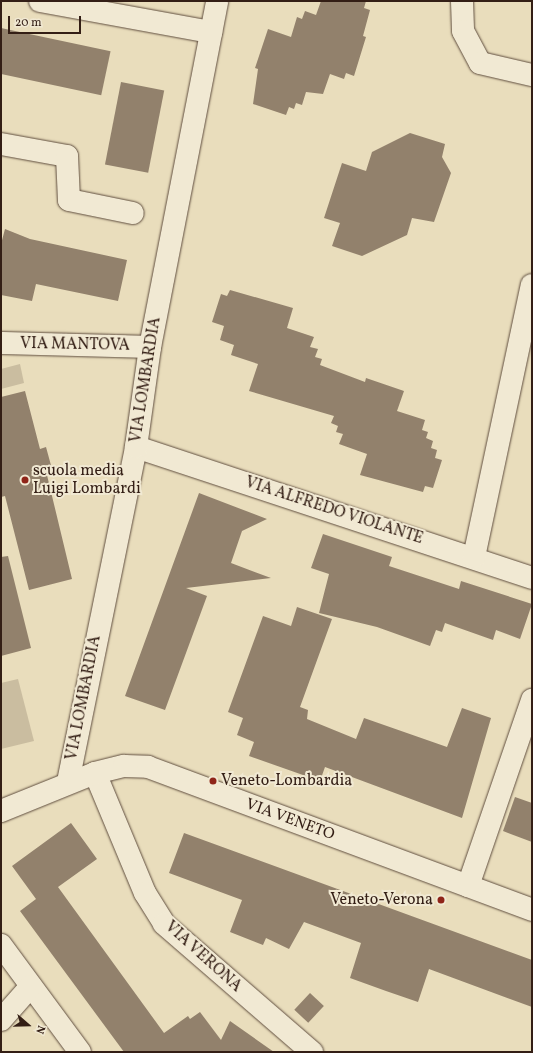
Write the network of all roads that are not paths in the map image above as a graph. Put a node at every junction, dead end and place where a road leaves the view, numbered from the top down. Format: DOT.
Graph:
graph roads {
  1 [pos="40,1"];
  2 [pos="218,1"];
  3 [pos="462,1"];
  4 [pos="211,32"];
  5 [pos="532,75"];
  6 [pos="1,144"];
  7 [pos="133,213"];
  8 [pos="532,285"];
  9 [pos="1,343"];
  10 [pos="150,347"];
  11 [pos="136,447"];
  12 [pos="474,557"];
  13 [pos="532,578"];
  14 [pos="532,700"];
  15 [pos="95,773"];
  16 [pos="68,782"];
  17 [pos="1,811"];
  18 [pos="468,886"];
  19 [pos="532,910"];
  20 [pos="1,945"];
  21 [pos="31,986"];
  22 [pos="1,1020"];
  23 [pos="80,1052"];
  24 [pos="312,1052"];
  1 -- 4 [label="street"];
  2 -- 4 [label="street, VIA LOMBARDIA"];
  3 -- 5 [label="street"];
  4 -- 10 [label="street, VIA LOMBARDIA"];
  6 -- 7 [label="street"];
  8 -- 12 [label="street"];
  9 -- 10 [label="street, VIA MANTOVA"];
  10 -- 11 [label="street, VIA LOMBARDIA"];
  11 -- 12 [label="street, VIA ALFREDO VIOLANTE"];
  11 -- 16 [label="street, VIA LOMBARDIA"];
  12 -- 13 [label="street, VIA ALFREDO VIOLANTE"];
  14 -- 18 [label="street"];
  15 -- 16 [label="street, VIA VENETO"];
  15 -- 18 [label="street, VIA VENETO"];
  15 -- 24 [label="street, VIA VERONA"];
  16 -- 17 [label="street, VIA VENETO"];
  18 -- 19 [label="street, VIA VENETO"];
  20 -- 21 [label="street"];
  21 -- 22 [label="street"];
  21 -- 23 [label="street"];
}
